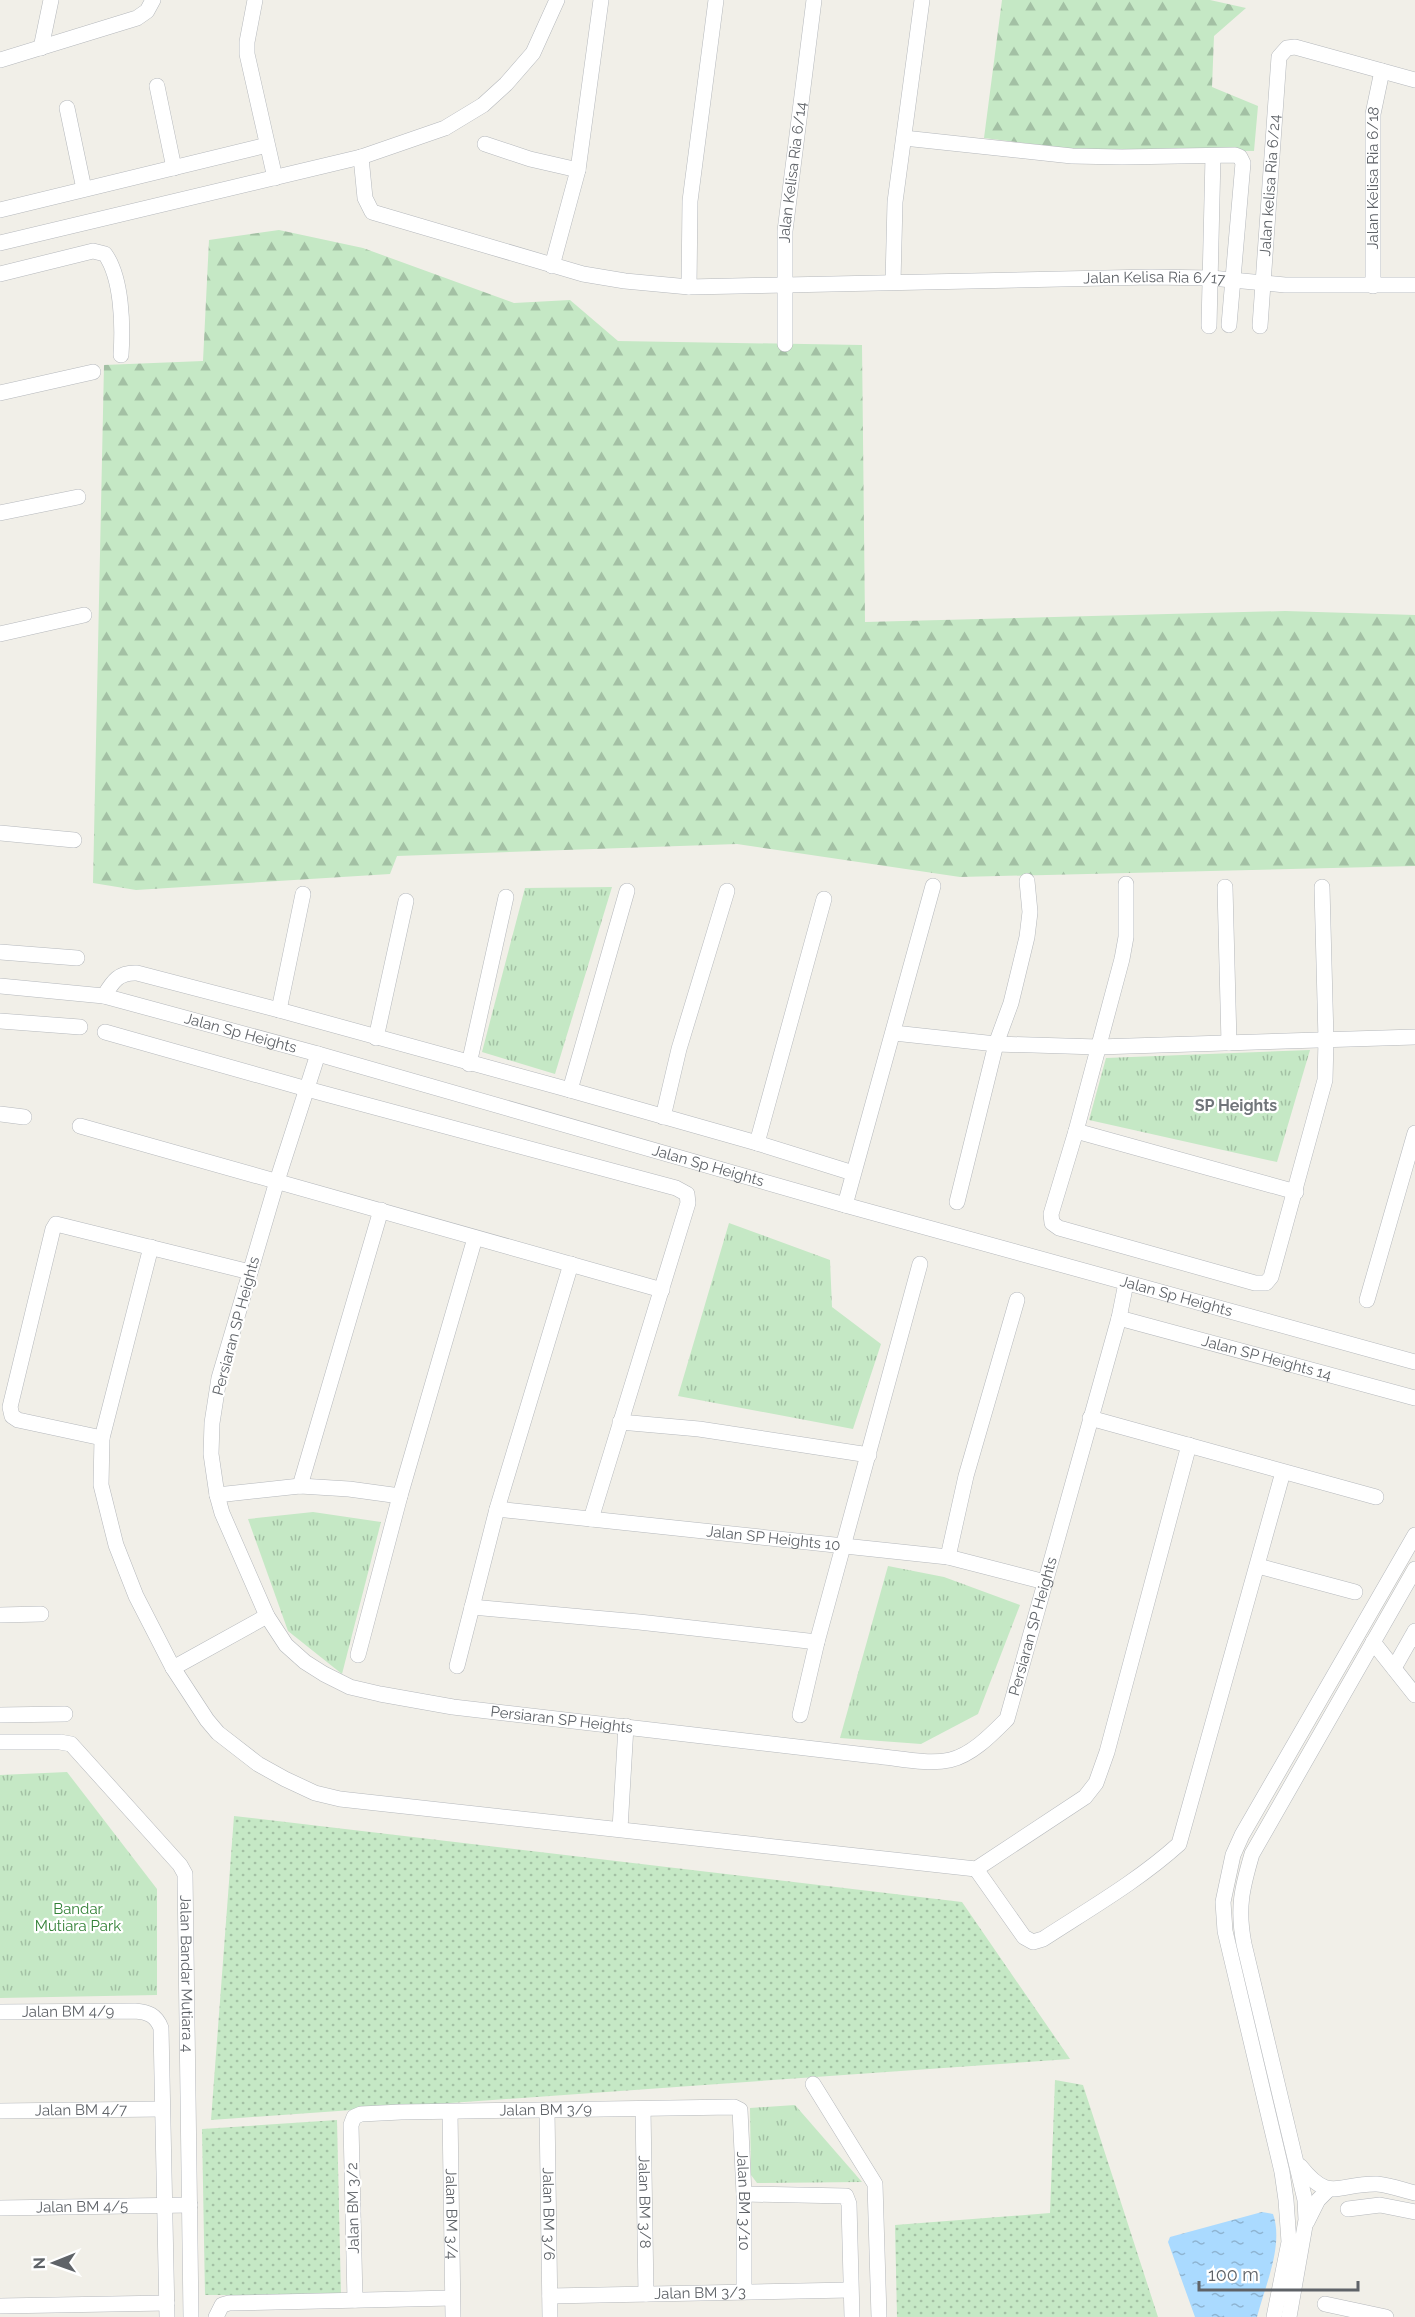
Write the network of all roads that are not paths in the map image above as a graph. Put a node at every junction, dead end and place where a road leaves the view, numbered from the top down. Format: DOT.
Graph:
graph roads {
  1 [pos="51,0"];
  2 [pos="153,0"];
  3 [pos="255,0"];
  4 [pos="556,0"];
  5 [pos="601,0"];
  6 [pos="716,0"];
  7 [pos="814,0"];
  8 [pos="922,0"];
  9 [pos="41,48"];
  10 [pos="0,60"];
  11 [pos="1383,71"];
  12 [pos="1415,80"];
  13 [pos="157,86"];
  14 [pos="67,108"];
  15 [pos="904,138"];
  16 [pos="485,144"];
  17 [pos="267,145"];
  18 [pos="1213,156"];
  19 [pos="361,157"];
  20 [pos="174,168"];
  21 [pos="578,170"];
  22 [pos="275,178"];
  23 [pos="84,189"];
  24 [pos="0,210"];
  25 [pos="0,243"];
  26 [pos="552,266"];
  27 [pos="0,274"];
  28 [pos="1211,278"];
  29 [pos="1234,281"];
  30 [pos="893,282"];
  31 [pos="1263,284"];
  32 [pos="785,285"];
  33 [pos="1415,285"];
  34 [pos="1373,286"];
  35 [pos="689,287"];
  36 [pos="1229,325"];
  37 [pos="1209,326"];
  38 [pos="1260,326"];
  39 [pos="785,344"];
  40 [pos="122,355"];
  41 [pos="93,372"];
  42 [pos="0,393"];
  43 [pos="78,496"];
  44 [pos="0,513"];
  45 [pos="84,615"];
  46 [pos="0,634"];
  47 [pos="0,833"];
  48 [pos="74,840"];
  49 [pos="1027,881"];
  50 [pos="1126,884"];
  51 [pos="933,886"];
  52 [pos="1225,887"];
  53 [pos="1322,887"];
  54 [pos="627,891"];
  55 [pos="727,891"];
  56 [pos="303,894"];
  57 [pos="506,897"];
  58 [pos="824,899"];
  59 [pos="406,901"];
  60 [pos="0,951"];
  61 [pos="77,958"];
  62 [pos="0,986"];
  63 [pos="104,996"];
  64 [pos="279,1010"];
  65 [pos="0,1021"];
  66 [pos="80,1028"];
  67 [pos="105,1032"];
  68 [pos="894,1033"];
  69 [pos="1415,1037"];
  70 [pos="376,1038"];
  71 [pos="1326,1040"];
  72 [pos="1229,1043"];
  73 [pos="996,1044"];
  74 [pos="1098,1047"];
  75 [pos="318,1054"];
  76 [pos="469,1064"];
  77 [pos="307,1089"];
  78 [pos="570,1090"];
  79 [pos="0,1114"];
  80 [pos="24,1117"];
  81 [pos="663,1117"];
  82 [pos="80,1126"];
  83 [pos="1076,1131"];
  84 [pos="1415,1135"];
  85 [pos="758,1143"];
  86 [pos="853,1173"];
  87 [pos="277,1181"];
  88 [pos="1296,1192"];
  89 [pos="957,1202"];
  90 [pos="845,1205"];
  91 [pos="381,1210"];
  92 [pos="475,1238"];
  93 [pos="151,1247"];
  94 [pos="571,1264"];
  95 [pos="920,1264"];
  96 [pos="250,1272"];
  97 [pos="1126,1283"];
  98 [pos="662,1290"];
  99 [pos="1017,1300"];
  100 [pos="1367,1300"];
  101 [pos="1119,1318"];
  102 [pos="1415,1362"];
  103 [pos="1415,1398"];
  104 [pos="1089,1418"];
  105 [pos="620,1422"];
  106 [pos="102,1438"];
  107 [pos="1189,1445"];
  108 [pos="869,1455"];
  109 [pos="1283,1472"];
  110 [pos="300,1486"];
  111 [pos="217,1495"];
  112 [pos="400,1496"];
  113 [pos="1376,1497"];
  114 [pos="497,1509"];
  115 [pos="591,1519"];
  116 [pos="1415,1535"];
  117 [pos="843,1547"];
  118 [pos="948,1557"];
  119 [pos="1258,1566"];
  120 [pos="1415,1569"];
  121 [pos="1045,1582"];
  122 [pos="1355,1592"];
  123 [pos="472,1607"];
  124 [pos="41,1614"];
  125 [pos="0,1615"];
  126 [pos="267,1616"];
  127 [pos="1415,1631"];
  128 [pos="817,1642"];
  129 [pos="1373,1642"];
  130 [pos="358,1655"];
  131 [pos="457,1666"];
  132 [pos="173,1668"];
  133 [pos="1394,1668"];
  134 [pos="1415,1695"];
  135 [pos="65,1714"];
  136 [pos="0,1715"];
  137 [pos="800,1715"];
  138 [pos="626,1726"];
  139 [pos="0,1742"];
  140 [pos="620,1829"];
  141 [pos="976,1869"];
  142 [pos="0,2012"];
  143 [pos="813,2084"];
  144 [pos="162,2109"];
  145 [pos="643,2109"];
  146 [pos="547,2110"];
  147 [pos="740,2110"];
  148 [pos="0,2111"];
  149 [pos="450,2112"];
  150 [pos="354,2117"];
  151 [pos="1296,2161"];
  152 [pos="1328,2190"];
  153 [pos="1415,2193"];
  154 [pos="744,2194"];
  155 [pos="165,2205"];
  156 [pos="190,2205"];
  157 [pos="0,2208"];
  158 [pos="1348,2209"];
  159 [pos="1415,2212"];
  160 [pos="1305,2225"];
  161 [pos="850,2290"];
  162 [pos="744,2292"];
  163 [pos="646,2294"];
  164 [pos="550,2296"];
  165 [pos="452,2298"];
  166 [pos="355,2300"];
  167 [pos="1325,2304"];
  168 [pos="0,2306"];
  169 [pos="167,2310"];
  170 [pos="191,2317"];
  171 [pos="216,2317"];
  172 [pos="453,2317"];
  173 [pos="550,2317"];
  174 [pos="852,2317"];
  175 [pos="879,2317"];
  176 [pos="1274,2317"];
  177 [pos="1289,2317"];
  178 [pos="1386,2317"];
  1 -- 9 [label="street"];
  2 -- 9 [label="street"];
  3 -- 17 [label="street"];
  4 -- 19 [label="street"];
  5 -- 21 [label="street"];
  6 -- 35 [label="street"];
  7 -- 32 [label="street, Jalan Kelisa Ria 6/14"];
  8 -- 15 [label="street"];
  9 -- 10 [label="street"];
  11 -- 12 [label="street"];
  11 -- 31 [label="street, Jalan kelisa Ria 6/24"];
  11 -- 34 [label="street, Jalan Kelisa Ria 6/18"];
  13 -- 20 [label="street"];
  14 -- 23 [label="street"];
  15 -- 18 [label="street"];
  15 -- 30 [label="street"];
  16 -- 21 [label="street"];
  17 -- 20 [label="street"];
  17 -- 22 [label="street"];
  18 -- 28 [label="street"];
  18 -- 29 [label="street"];
  19 -- 22 [label="street"];
  19 -- 26 [label="street, Jalan Kelisa Ria 6/17"];
  20 -- 23 [label="street"];
  21 -- 26 [label="street"];
  22 -- 25 [label="street"];
  23 -- 24 [label="street"];
  26 -- 35 [label="street, Jalan Kelisa Ria 6/17"];
  27 -- 40 [label="street"];
  28 -- 29 [label="street, Jalan Kelisa Ria 6/17"];
  28 -- 30 [label="street, Jalan Kelisa Ria 6/17"];
  28 -- 37 [label="street"];
  29 -- 31 [label="street, Jalan Kelisa Ria 6/17"];
  29 -- 36 [label="street"];
  30 -- 32 [label="street, Jalan Kelisa Ria 6/17"];
  31 -- 34 [label="street, Jalan Kelisa Ria 6/17"];
  31 -- 38 [label="street, Jalan kelisa Ria 6/24"];
  32 -- 35 [label="street, Jalan Kelisa Ria 6/17"];
  32 -- 39 [label="street, Jalan Kelisa Ria 6/14"];
  33 -- 34 [label="street, Jalan Kelisa Ria 6/17"];
  41 -- 42 [label="street"];
  43 -- 44 [label="street"];
  45 -- 46 [label="street"];
  47 -- 48 [label="street"];
  49 -- 73 [label="street"];
  50 -- 74 [label="street"];
  51 -- 68 [label="street"];
  52 -- 72 [label="street"];
  53 -- 71 [label="street"];
  54 -- 78 [label="street"];
  55 -- 81 [label="street"];
  56 -- 64 [label="street"];
  57 -- 76 [label="street"];
  58 -- 85 [label="street"];
  59 -- 70 [label="street"];
  60 -- 61 [label="street"];
  62 -- 63 [label="street, Jalan Sp Heights"];
  63 -- 64 [label="street"];
  63 -- 75 [label="street, Jalan Sp Heights"];
  64 -- 70 [label="street"];
  65 -- 66 [label="street"];
  67 -- 77 [label="street"];
  68 -- 73 [label="street"];
  68 -- 86 [label="street"];
  69 -- 71 [label="street"];
  70 -- 76 [label="street"];
  71 -- 72 [label="street"];
  71 -- 88 [label="street"];
  72 -- 74 [label="street"];
  73 -- 74 [label="street"];
  73 -- 89 [label="street"];
  74 -- 83 [label="street"];
  75 -- 77 [label="street, Persiaran SP Heights"];
  75 -- 90 [label="street, Jalan Sp Heights"];
  76 -- 78 [label="street"];
  77 -- 87 [label="street, Persiaran SP Heights"];
  77 -- 98 [label="street"];
  78 -- 81 [label="street"];
  79 -- 80 [label="street"];
  81 -- 85 [label="street"];
  82 -- 87 [label="street"];
  83 -- 88 [label="street"];
  83 -- 88 [label="street"];
  84 -- 100 [label="street"];
  85 -- 86 [label="street"];
  86 -- 90 [label="street"];
  87 -- 91 [label="street"];
  87 -- 96 [label="street, Persiaran SP Heights"];
  90 -- 97 [label="street, Jalan Sp Heights"];
  91 -- 92 [label="street"];
  91 -- 110 [label="street"];
  92 -- 94 [label="street"];
  92 -- 112 [label="street"];
  93 -- 96 [label="street"];
  93 -- 106 [label="street"];
  93 -- 106 [label="street"];
  94 -- 98 [label="street"];
  94 -- 114 [label="street"];
  95 -- 108 [label="street"];
  96 -- 111 [label="street, Persiaran SP Heights"];
  97 -- 101 [label="street, Persiaran SP Heights"];
  97 -- 102 [label="street, Jalan Sp Heights"];
  98 -- 105 [label="street"];
  99 -- 118 [label="street"];
  101 -- 103 [label="street, Jalan SP Heights 14"];
  101 -- 104 [label="street, Persiaran SP Heights"];
  104 -- 107 [label="street"];
  104 -- 121 [label="street, Persiaran SP Heights"];
  105 -- 108 [label="street"];
  105 -- 115 [label="street"];
  106 -- 132 [label="street"];
  107 -- 109 [label="street"];
  107 -- 141 [label="street"];
  108 -- 117 [label="street"];
  109 -- 113 [label="street"];
  109 -- 119 [label="street"];
  110 -- 111 [label="street"];
  110 -- 112 [label="street"];
  111 -- 126 [label="street, Persiaran SP Heights"];
  112 -- 130 [label="street"];
  114 -- 115 [label="street, Jalan SP Heights 10"];
  114 -- 123 [label="street"];
  115 -- 117 [label="street, Jalan SP Heights 10"];
  116 -- 176 [label="street"];
  117 -- 118 [label="street, Jalan SP Heights 10"];
  117 -- 128 [label="street"];
  118 -- 121 [label="street, Jalan SP Heights 10"];
  119 -- 122 [label="street"];
  119 -- 141 [label="street"];
  120 -- 129 [label="street"];
  121 -- 138 [label="street, Persiaran SP Heights"];
  123 -- 128 [label="street"];
  123 -- 131 [label="street"];
  124 -- 125 [label="street"];
  126 -- 132 [label="street"];
  126 -- 138 [label="street, Persiaran SP Heights"];
  127 -- 133 [label="street"];
  128 -- 137 [label="street"];
  129 -- 133 [label="street"];
  129 -- 151 [label="street"];
  132 -- 140 [label="street"];
  133 -- 134 [label="street"];
  135 -- 136 [label="street"];
  138 -- 140 [label="street"];
  139 -- 156 [label="street, Jalan Bandar Mutiara 4"];
  140 -- 141 [label="street"];
  142 -- 144 [label="street, Jalan BM 4/9"];
  143 -- 175 [label="street"];
  144 -- 148 [label="street, Jalan BM 4/7"];
  144 -- 155 [label="street"];
  145 -- 146 [label="street, Jalan BM 3/9"];
  145 -- 147 [label="street, Jalan BM 3/9"];
  145 -- 163 [label="street, Jalan BM 3/8"];
  146 -- 149 [label="street, Jalan BM 3/9"];
  146 -- 164 [label="street, Jalan BM 3/6"];
  147 -- 154 [label="street, Jalan BM 3/10"];
  149 -- 150 [label="street, Jalan BM 3/9"];
  149 -- 165 [label="street, Jalan BM 3/4"];
  150 -- 166 [label="street, Jalan BM 3/2"];
  151 -- 152 [label="street"];
  151 -- 160 [label="street"];
  152 -- 153 [label="street"];
  152 -- 160 [label="street"];
  154 -- 161 [label="street"];
  154 -- 162 [label="street, Jalan BM 3/10"];
  155 -- 156 [label="street, Jalan BM 4/5"];
  155 -- 157 [label="street, Jalan BM 4/5"];
  155 -- 169 [label="street"];
  156 -- 170 [label="street, Jalan Bandar Mutiara 4"];
  158 -- 159 [label="street"];
  160 -- 177 [label="street"];
  161 -- 162 [label="street, Jalan BM 3/3"];
  161 -- 174 [label="street"];
  162 -- 163 [label="street, Jalan BM 3/3"];
  163 -- 164 [label="street, Jalan BM 3/3"];
  164 -- 173 [label="street, Jalan BM 3/6"];
  165 -- 166 [label="street"];
  165 -- 172 [label="street, Jalan BM 3/4"];
  166 -- 171 [label="street"];
  167 -- 178 [label="street"];
  168 -- 169 [label="street"];
}
